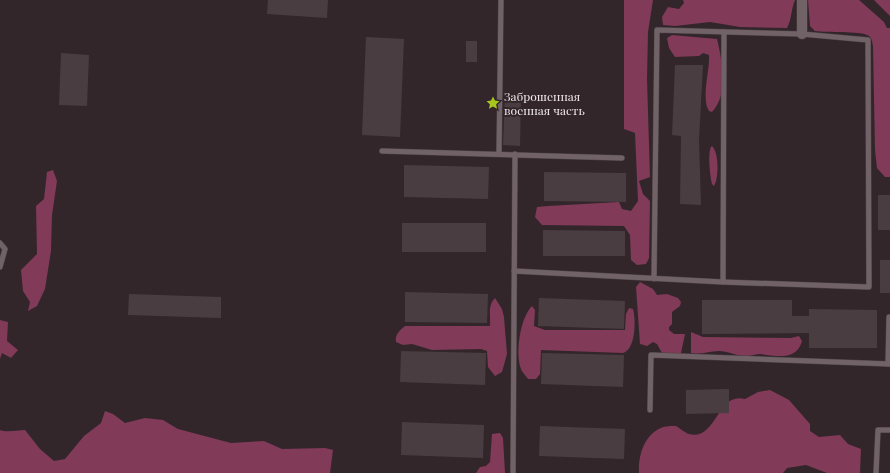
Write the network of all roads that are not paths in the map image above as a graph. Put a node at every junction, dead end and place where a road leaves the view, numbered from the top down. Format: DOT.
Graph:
graph roads {
  1 [pos="501,0"];
  2 [pos="802,0"];
  3 [pos="724,32"];
  4 [pos="802,34"];
  5 [pos="382,151"];
  6 [pos="499,153"];
  7 [pos="515,154"];
  8 [pos="622,158"];
  9 [pos="0,243"];
  10 [pos="0,267"];
  11 [pos="514,271"];
  12 [pos="654,279"];
  13 [pos="723,282"];
  14 [pos="889,317"];
  15 [pos="889,364"];
  16 [pos="650,410"];
  17 [pos="890,430"];
  18 [pos="512,473"];
  19 [pos="876,473"];
  1 -- 6 [label="lane"];
  2 -- 4 [label="street"];
  3 -- 4 [label="lane"];
  3 -- 12 [label="lane"];
  3 -- 13 [label="lane"];
  4 -- 13 [label="lane"];
  5 -- 6 [label="lane"];
  6 -- 7 [label="lane"];
  7 -- 8 [label="lane"];
  7 -- 11 [label="lane"];
  9 -- 10 [label="lane"];
  11 -- 12 [label="lane"];
  11 -- 18 [label="lane"];
  12 -- 13 [label="lane"];
  14 -- 15 [label="lane"];
  15 -- 16 [label="lane"];
  17 -- 19 [label="lane"];
}
